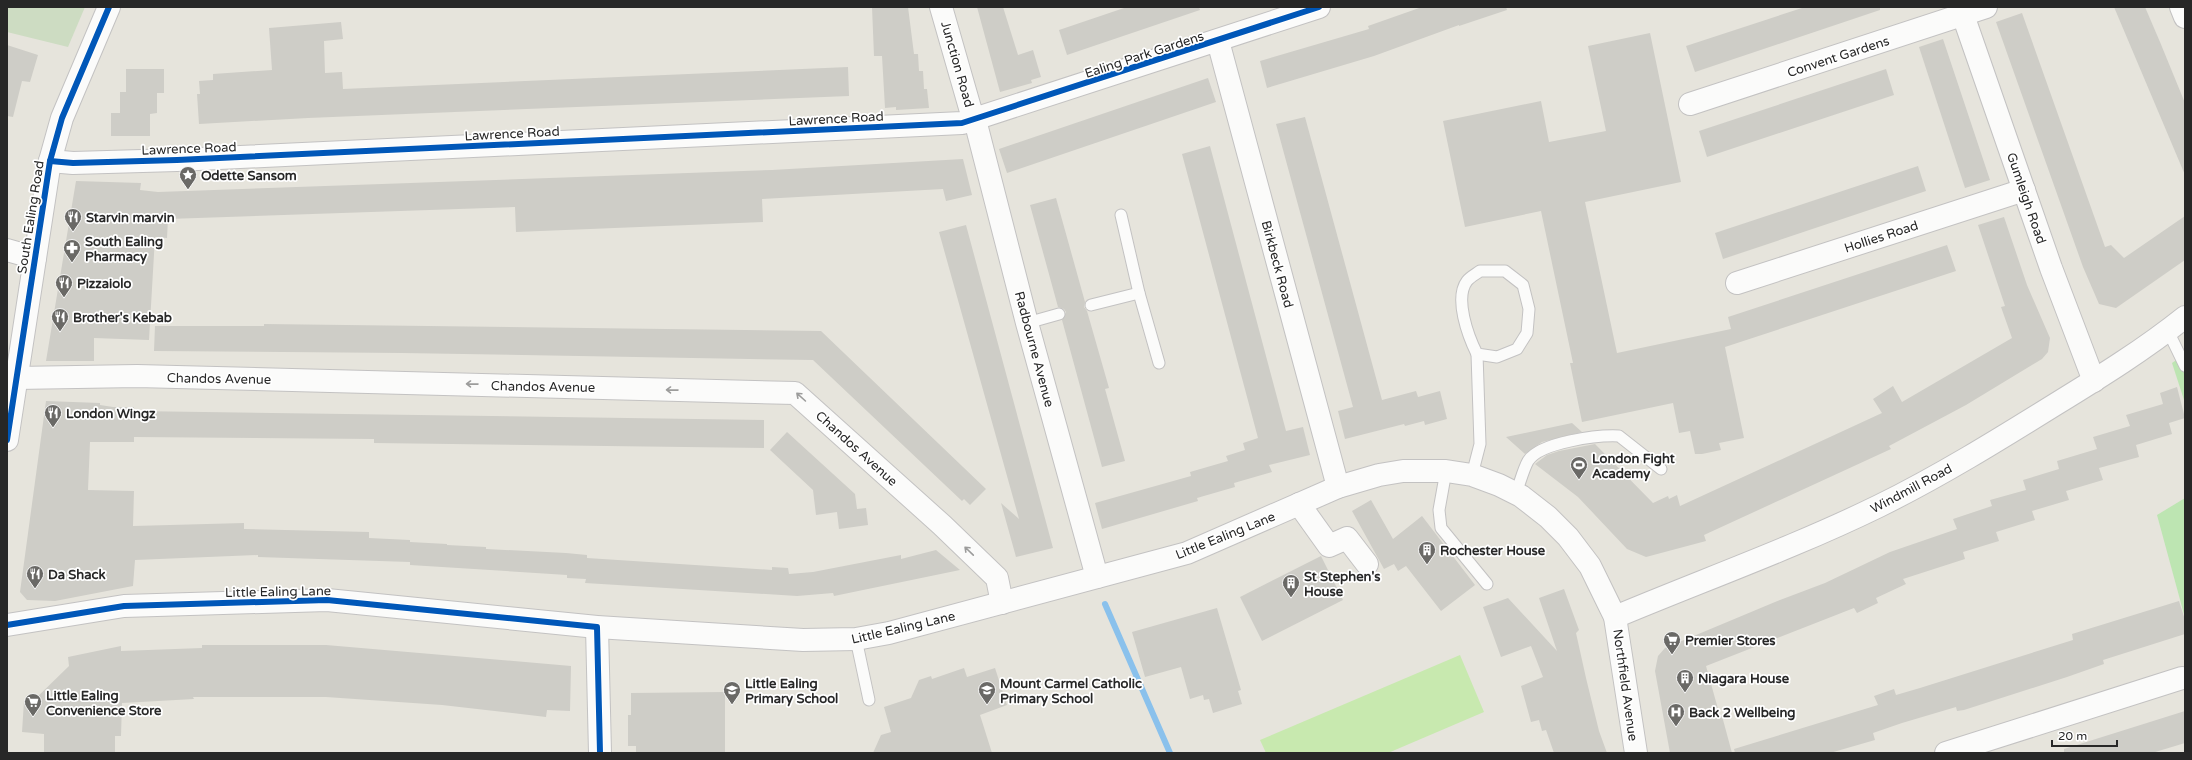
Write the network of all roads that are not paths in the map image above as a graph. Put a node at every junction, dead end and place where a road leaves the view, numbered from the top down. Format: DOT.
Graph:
graph roads {
  1 [pos="110,7"];
  2 [pos="941,7"];
  3 [pos="1319,7"];
  4 [pos="1986,7"];
  5 [pos="2181,7"];
  6 [pos="1962,15"];
  7 [pos="2185,17"];
  8 [pos="1218,41"];
  9 [pos="1690,104"];
  10 [pos="975,120"];
  11 [pos="50,161"];
  12 [pos="2024,190"];
  13 [pos="1121,215"];
  14 [pos="7,250"];
  15 [pos="35,258"];
  16 [pos="1737,283"];
  17 [pos="1139,293"];
  18 [pos="1090,305"];
  19 [pos="1059,314"];
  20 [pos="2185,317"];
  21 [pos="1027,323"];
  22 [pos="2168,331"];
  23 [pos="1477,354"];
  24 [pos="1159,363"];
  25 [pos="2185,366"];
  26 [pos="16,378"];
  27 [pos="2094,381"];
  28 [pos="7,440"];
  29 [pos="1661,469"];
  30 [pos="1446,471"];
  31 [pos="1472,475"];
  32 [pos="1338,487"];
  33 [pos="1516,493"];
  34 [pos="1299,504"];
  35 [pos="1367,564"];
  36 [pos="1097,577"];
  37 [pos="1487,584"];
  38 [pos="1002,603"];
  39 [pos="1616,617"];
  40 [pos="7,625"];
  41 [pos="597,627"];
  42 [pos="856,639"];
  43 [pos="2182,678"];
  44 [pos="869,700"];
  45 [pos="600,753"];
  46 [pos="1636,753"];
  47 [pos="1946,753"];
  1 -- 11 [label="street, South Ealing Road"];
  2 -- 10 [label="street, Junction Road"];
  3 -- 8 [label="street, Ealing Park Gardens"];
  4 -- 6 [label="street, Convent Gardens"];
  5 -- 7 [label="street"];
  6 -- 9 [label="street, Convent Gardens"];
  6 -- 12 [label="street, Gumleigh Road"];
  8 -- 10 [label="street, Ealing Park Gardens"];
  8 -- 32 [label="street, Birkbeck Road"];
  10 -- 11 [label="street, Lawrence Road"];
  10 -- 21 [label="street, Radbourne Avenue"];
  11 -- 15 [label="street, South Ealing Road"];
  12 -- 16 [label="street, Hollies Road"];
  12 -- 27 [label="street, Gumleigh Road"];
  13 -- 17 [label="lane"];
  14 -- 15 [label="street"];
  15 -- 26 [label="street, South Ealing Road"];
  17 -- 18 [label="lane"];
  17 -- 24 [label="lane"];
  19 -- 21 [label="lane"];
  20 -- 22 [label="street, Windmill Road"];
  21 -- 36 [label="street, Radbourne Avenue"];
  22 -- 25 [label="lane"];
  22 -- 27 [label="street, Windmill Road"];
  23 -- 23 [label="lane"];
  23 -- 31 [label="lane"];
  26 -- 28 [label="street, South Ealing Road"];
  38 -- 26 [label="street, Chandos Avenue, one-way"];
  27 -- 39 [label="street, Windmill Road"];
  29 -- 33 [label="lane"];
  30 -- 31 [label="street, Little Ealing Lane"];
  30 -- 32 [label="street, Little Ealing Lane"];
  30 -- 37 [label="lane"];
  31 -- 33 [label="street, Little Ealing Lane"];
  32 -- 34 [label="street, Little Ealing Lane"];
  33 -- 39 [label="street, Little Ealing Lane"];
  34 -- 35 [label="street"];
  34 -- 36 [label="street, Little Ealing Lane"];
  36 -- 38 [label="street, Little Ealing Lane"];
  38 -- 42 [label="street, Little Ealing Lane"];
  39 -- 46 [label="street, Northfield Avenue"];
  40 -- 41 [label="street, Little Ealing Lane"];
  41 -- 42 [label="street, Little Ealing Lane"];
  41 -- 45 [label="street"];
  42 -- 44 [label="lane"];
  43 -- 47 [label="street"];
}
